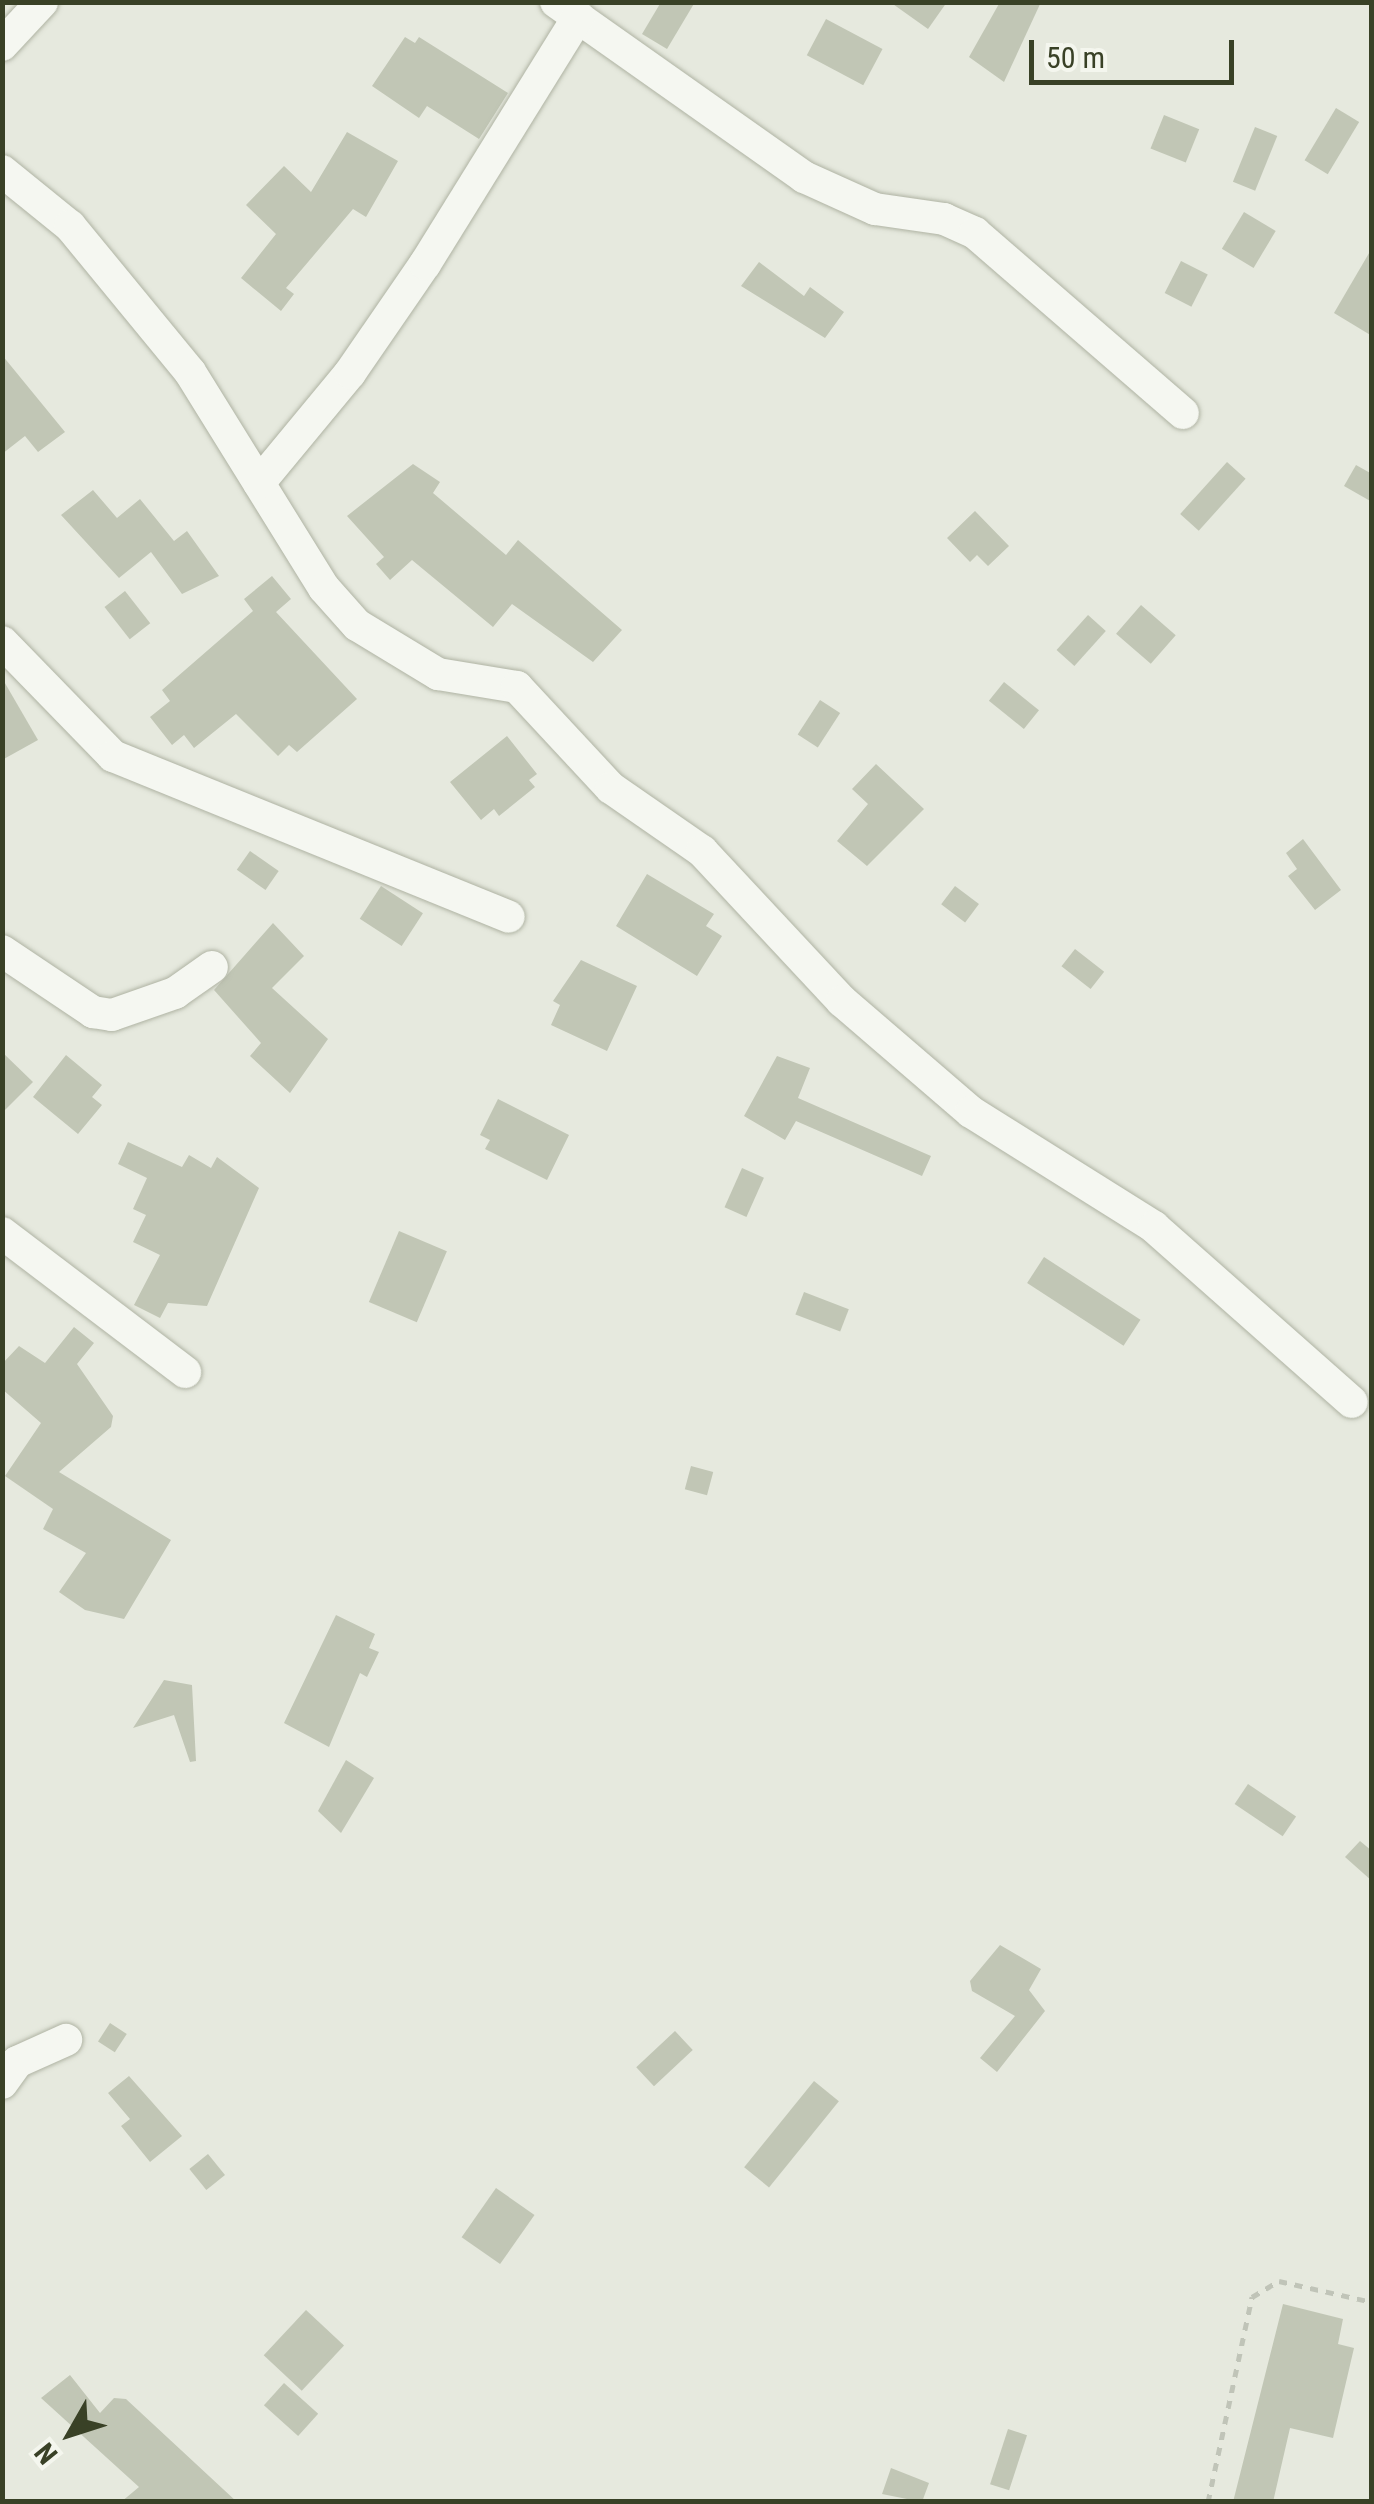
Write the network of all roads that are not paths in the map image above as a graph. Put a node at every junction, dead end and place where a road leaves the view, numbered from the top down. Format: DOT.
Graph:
graph roads {
  1 [pos="42,2"];
  2 [pos="567,10"];
  3 [pos="2,45"];
  4 [pos="2,171"];
  5 [pos="1183,413"];
  6 [pos="258,483"];
  7 [pos="2,642"];
  8 [pos="508,917"];
  9 [pos="2,952"];
  10 [pos="212,967"];
  11 [pos="2,1233"];
  12 [pos="185,1372"];
  13 [pos="1352,1402"];
  14 [pos="66,2040"];
  15 [pos="2,2084"];
  1 -- 3 [label="street"];
  2 -- 5 [label="street"];
  2 -- 6 [label="street"];
  4 -- 6 [label="street"];
  6 -- 13 [label="street"];
  7 -- 8 [label="street"];
  9 -- 10 [label="street"];
  11 -- 12 [label="street"];
  14 -- 15 [label="street"];
}
